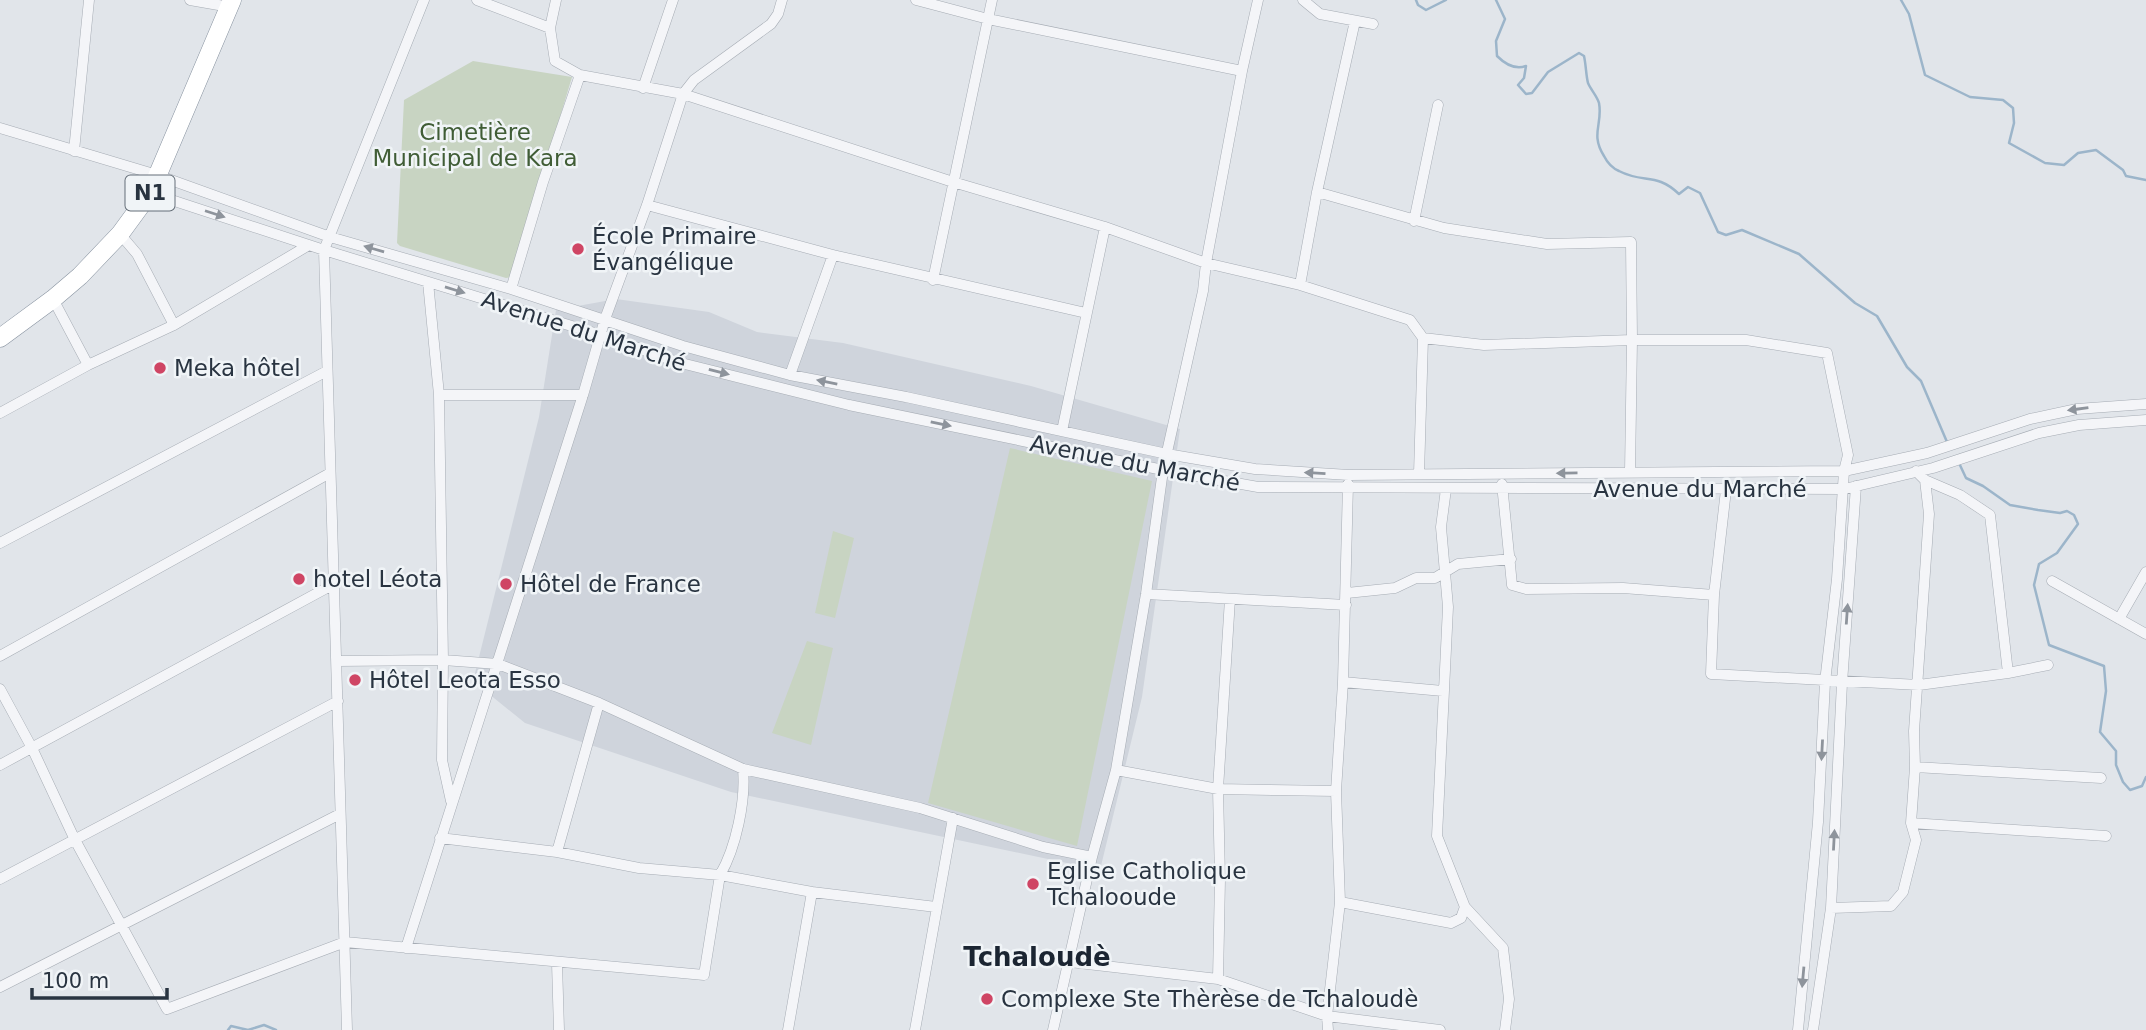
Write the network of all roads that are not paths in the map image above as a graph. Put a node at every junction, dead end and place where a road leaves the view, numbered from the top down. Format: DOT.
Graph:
graph roads {
  1 [pos="89,0"];
  2 [pos="190,0"];
  3 [pos="424,0"];
  4 [pos="477,0"];
  5 [pos="556,0"];
  6 [pos="673,0"];
  7 [pos="782,0"];
  8 [pos="916,0"];
  9 [pos="992,0"];
  10 [pos="1258,0"];
  11 [pos="1303,0"];
  12 [pos="231,4"];
  13 [pos="988,19"];
  14 [pos="1355,21"];
  15 [pos="1373,24"];
  16 [pos="550,28"];
  17 [pos="1242,71"];
  18 [pos="580,75"];
  19 [pos="643,88"];
  20 [pos="683,94"];
  21 [pos="1438,104"];
  22 [pos="0,128"];
  23 [pos="74,151"];
  24 [pos="157,175"];
  25 [pos="953,181"];
  26 [pos="150,192"];
  27 [pos="1317,192"];
  28 [pos="648,205"];
  29 [pos="1414,221"];
  30 [pos="1105,227"];
  31 [pos="120,234"];
  32 [pos="330,237"];
  33 [pos="309,246"];
  34 [pos="324,250"];
  35 [pos="833,255"];
  36 [pos="1206,263"];
  37 [pos="933,280"];
  38 [pos="428,282"];
  39 [pos="1300,285"];
  40 [pos="511,289"];
  41 [pos="53,299"];
  42 [pos="1086,313"];
  43 [pos="605,319"];
  44 [pos="174,325"];
  45 [pos="600,335"];
  46 [pos="0,338"];
  47 [pos="1423,338"];
  48 [pos="1632,340"];
  49 [pos="683,346"];
  50 [pos="677,362"];
  51 [pos="88,365"];
  52 [pos="327,370"];
  53 [pos="790,375"];
  54 [pos="853,387"];
  55 [pos="583,395"];
  56 [pos="439,396"];
  57 [pos="2146,404"];
  58 [pos="849,405"];
  59 [pos="0,413"];
  60 [pos="2146,419"];
  61 [pos="1062,431"];
  62 [pos="1167,454"];
  63 [pos="1163,470"];
  64 [pos="1844,471"];
  65 [pos="1916,471"];
  66 [pos="1630,472"];
  67 [pos="330,473"];
  68 [pos="1419,474"];
  69 [pos="1502,474"];
  70 [pos="1349,475"];
  71 [pos="1925,480"];
  72 [pos="1856,486"];
  73 [pos="1348,489"];
  74 [pos="1446,489"];
  75 [pos="1502,489"];
  76 [pos="1844,489"];
  77 [pos="1726,490"];
  78 [pos="0,544"];
  79 [pos="1511,559"];
  80 [pos="1446,570"];
  81 [pos="2146,572"];
  82 [pos="2052,581"];
  83 [pos="334,584"];
  84 [pos="1347,593"];
  85 [pos="1146,594"];
  86 [pos="1714,595"];
  87 [pos="1230,599"];
  88 [pos="1346,605"];
  89 [pos="2119,619"];
  90 [pos="2146,635"];
  91 [pos="0,656"];
  92 [pos="443,660"];
  93 [pos="337,661"];
  94 [pos="498,664"];
  95 [pos="2048,665"];
  96 [pos="2008,673"];
  97 [pos="1343,682"];
  98 [pos="1825,682"];
  99 [pos="1842,682"];
  100 [pos="1919,685"];
  101 [pos="0,689"];
  102 [pos="1443,691"];
  103 [pos="338,701"];
  104 [pos="598,703"];
  105 [pos="32,748"];
  106 [pos="0,765"];
  107 [pos="1915,767"];
  108 [pos="743,769"];
  109 [pos="1116,770"];
  110 [pos="2101,778"];
  111 [pos="1217,789"];
  112 [pos="1336,791"];
  113 [pos="451,802"];
  114 [pos="340,814"];
  115 [pos="953,818"];
  116 [pos="1911,822"];
  117 [pos="2106,836"];
  118 [pos="440,838"];
  119 [pos="75,840"];
  120 [pos="556,852"];
  121 [pos="1092,857"];
  122 [pos="720,876"];
  123 [pos="0,878"];
  124 [pos="812,892"];
  125 [pos="1340,902"];
  126 [pos="936,907"];
  127 [pos="1465,908"];
  128 [pos="1831,908"];
  129 [pos="122,925"];
  130 [pos="345,942"];
  131 [pos="407,948"];
  132 [pos="1070,961"];
  133 [pos="557,962"];
  134 [pos="1218,979"];
  135 [pos="0,988"];
  136 [pos="1327,1016"];
  137 [pos="347,1030"];
  138 [pos="559,1030"];
  139 [pos="788,1030"];
  140 [pos="915,1030"];
  141 [pos="1053,1030"];
  142 [pos="1328,1030"];
  143 [pos="1440,1030"];
  144 [pos="1505,1030"];
  145 [pos="1798,1030"];
  146 [pos="1813,1030"];
  1 -- 23 [label="street"];
  2 -- 12 [label="street"];
  3 -- 32 [label="street"];
  4 -- 16 [label="street"];
  5 -- 16 [label="street"];
  6 -- 19 [label="street"];
  7 -- 20 [label="street"];
  8 -- 13 [label="street"];
  9 -- 13 [label="street"];
  10 -- 17 [label="street"];
  11 -- 14 [label="street"];
  12 -- 24 [label="highway, N1"];
  13 -- 17 [label="street"];
  13 -- 25 [label="street"];
  14 -- 15 [label="street"];
  14 -- 27 [label="street"];
  16 -- 18 [label="street"];
  17 -- 36 [label="street"];
  18 -- 19 [label="street"];
  18 -- 40 [label="street"];
  19 -- 20 [label="street"];
  20 -- 25 [label="street"];
  20 -- 28 [label="street"];
  21 -- 29 [label="street"];
  22 -- 23 [label="street, Avenue du Marché"];
  23 -- 24 [label="street, Avenue du Marché"];
  24 -- 26 [label="highway, N1"];
  24 -- 32 [label="street, Avenue du Marché"];
  25 -- 30 [label="street"];
  25 -- 37 [label="street"];
  26 -- 31 [label="highway, N1"];
  26 -- 33 [label="street, Avenue du Marché, one-way"];
  27 -- 29 [label="street"];
  27 -- 39 [label="street"];
  28 -- 35 [label="street"];
  28 -- 43 [label="street"];
  29 -- 48 [label="street"];
  30 -- 36 [label="street"];
  30 -- 42 [label="street"];
  31 -- 41 [label="highway, N1"];
  31 -- 44 [label="street"];
  32 -- 34 [label="street"];
  40 -- 32 [label="street, Avenue du Marché, one-way"];
  33 -- 34 [label="street, Avenue du Marché"];
  33 -- 44 [label="street"];
  34 -- 38 [label="street, Avenue du Marché"];
  34 -- 52 [label="street"];
  35 -- 37 [label="street"];
  35 -- 53 [label="street"];
  36 -- 39 [label="street"];
  36 -- 62 [label="street"];
  37 -- 42 [label="street"];
  38 -- 45 [label="street, Avenue du Marché, one-way"];
  38 -- 56 [label="street"];
  39 -- 47 [label="street"];
  40 -- 43 [label="street, Avenue du Marché"];
  41 -- 46 [label="highway, N1"];
  41 -- 51 [label="street"];
  42 -- 61 [label="street"];
  43 -- 45 [label="street"];
  43 -- 49 [label="street, Avenue du Marché"];
  44 -- 51 [label="street"];
  45 -- 50 [label="street, Avenue du Marché"];
  45 -- 55 [label="street"];
  47 -- 48 [label="street"];
  47 -- 68 [label="street"];
  48 -- 64 [label="street"];
  48 -- 66 [label="street"];
  49 -- 50 [label="street"];
  49 -- 53 [label="street, Avenue du Marché"];
  50 -- 58 [label="street, Avenue du Marché, one-way"];
  51 -- 59 [label="street"];
  52 -- 67 [label="street"];
  52 -- 78 [label="street"];
  54 -- 53 [label="street, Avenue du Marché, one-way"];
  54 -- 58 [label="street"];
  54 -- 61 [label="street, Avenue du Marché"];
  55 -- 56 [label="street"];
  55 -- 94 [label="street"];
  56 -- 92 [label="street"];
  57 -- 64 [label="street, Avenue du Marché, one-way"];
  58 -- 63 [label="street, Avenue du Marché, one-way"];
  60 -- 65 [label="street, Avenue du Marché"];
  61 -- 62 [label="street, Avenue du Marché"];
  62 -- 63 [label="street"];
  70 -- 62 [label="street, Avenue du Marché, one-way"];
  63 -- 73 [label="street, Avenue du Marché"];
  63 -- 85 [label="street"];
  64 -- 66 [label="street, Avenue du Marché"];
  64 -- 76 [label="street"];
  65 -- 71 [label="street"];
  65 -- 72 [label="street, Avenue du Marché"];
  66 -- 69 [label="street, Avenue du Marché, one-way"];
  67 -- 83 [label="street"];
  67 -- 91 [label="street"];
  68 -- 69 [label="street, Avenue du Marché"];
  68 -- 70 [label="street, Avenue du Marché"];
  69 -- 75 [label="street"];
  70 -- 73 [label="street"];
  71 -- 96 [label="street"];
  71 -- 100 [label="street"];
  72 -- 76 [label="street, Avenue du Marché"];
  99 -- 72 [label="street, one-way"];
  73 -- 74 [label="street, Avenue du Marché"];
  73 -- 84 [label="street"];
  74 -- 75 [label="street, Avenue du Marché"];
  74 -- 80 [label="street"];
  75 -- 77 [label="street, Avenue du Marché"];
  75 -- 79 [label="street"];
  76 -- 77 [label="street, Avenue du Marché"];
  76 -- 98 [label="street"];
  77 -- 86 [label="street"];
  79 -- 80 [label="street"];
  79 -- 86 [label="street"];
  80 -- 84 [label="street"];
  80 -- 102 [label="street"];
  81 -- 89 [label="street"];
  82 -- 89 [label="street"];
  83 -- 93 [label="street"];
  83 -- 105 [label="street"];
  84 -- 88 [label="street"];
  85 -- 87 [label="street"];
  85 -- 109 [label="street"];
  86 -- 98 [label="street"];
  87 -- 88 [label="street"];
  87 -- 111 [label="street"];
  88 -- 97 [label="street"];
  89 -- 90 [label="street"];
  92 -- 93 [label="street"];
  92 -- 94 [label="street"];
  92 -- 113 [label="street"];
  93 -- 103 [label="street"];
  94 -- 104 [label="street"];
  94 -- 113 [label="street"];
  95 -- 96 [label="street"];
  96 -- 100 [label="street"];
  97 -- 102 [label="street"];
  97 -- 112 [label="street"];
  98 -- 99 [label="street"];
  98 -- 145 [label="street, one-way"];
  99 -- 100 [label="street"];
  128 -- 99 [label="street, one-way"];
  100 -- 107 [label="street"];
  101 -- 105 [label="street"];
  102 -- 127 [label="street"];
  103 -- 114 [label="street"];
  103 -- 119 [label="street"];
  104 -- 108 [label="street"];
  104 -- 120 [label="street"];
  105 -- 106 [label="street"];
  105 -- 119 [label="street"];
  107 -- 110 [label="street"];
  107 -- 116 [label="street"];
  108 -- 115 [label="street"];
  108 -- 122 [label="street"];
  109 -- 111 [label="street"];
  109 -- 121 [label="street"];
  111 -- 112 [label="street"];
  111 -- 134 [label="street"];
  112 -- 125 [label="street"];
  113 -- 118 [label="street"];
  114 -- 129 [label="street"];
  114 -- 130 [label="street"];
  115 -- 121 [label="street"];
  115 -- 126 [label="street"];
  116 -- 117 [label="street"];
  116 -- 128 [label="street"];
  118 -- 120 [label="street"];
  118 -- 131 [label="street"];
  119 -- 123 [label="street"];
  119 -- 129 [label="street"];
  120 -- 122 [label="street"];
  121 -- 132 [label="street"];
  122 -- 124 [label="street"];
  122 -- 133 [label="street"];
  124 -- 126 [label="street"];
  124 -- 139 [label="street"];
  125 -- 127 [label="street"];
  125 -- 136 [label="street"];
  126 -- 140 [label="street"];
  127 -- 144 [label="street"];
  128 -- 146 [label="street"];
  129 -- 130 [label="street"];
  129 -- 135 [label="street"];
  130 -- 131 [label="street"];
  130 -- 137 [label="street"];
  131 -- 133 [label="street"];
  132 -- 134 [label="street"];
  132 -- 141 [label="street"];
  133 -- 138 [label="street"];
  134 -- 136 [label="street"];
  136 -- 142 [label="street"];
  136 -- 143 [label="street"];
}
